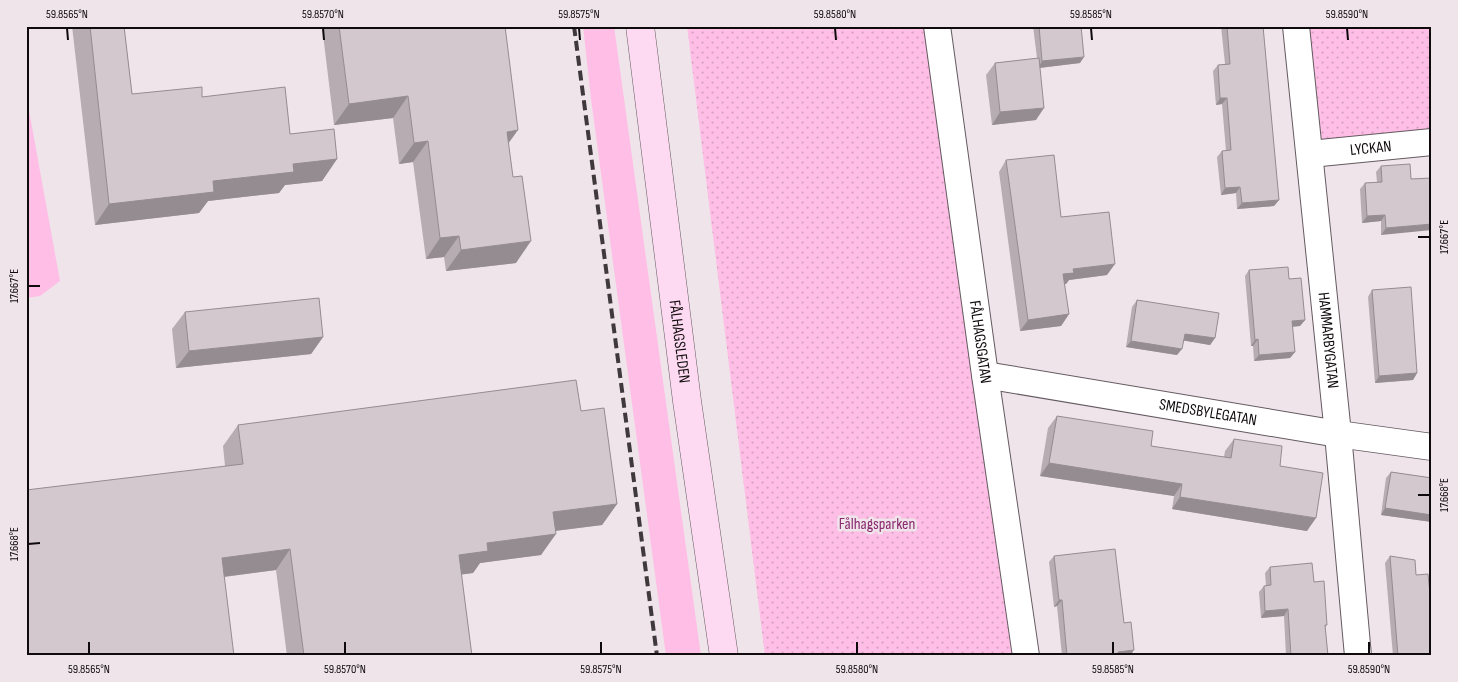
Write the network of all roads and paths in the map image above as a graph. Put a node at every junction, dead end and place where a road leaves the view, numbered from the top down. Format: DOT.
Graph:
graph roads {
  1 [pos="640,26"];
  2 [pos="937,26"];
  3 [pos="1296,26"];
  4 [pos="1432,142"];
  5 [pos="1310,154"];
  6 [pos="985,375"];
  7 [pos="1338,434"];
  8 [pos="1432,447"];
  9 [pos="724,656"];
  10 [pos="1026,656"];
  11 [pos="1358,656"];
  1 -- 9 [label="main road, FÅLHAGSLEDEN"];
  2 -- 6 [label="street, FÅLHAGSGATAN"];
  3 -- 5 [label="street, HAMMARBYGATAN"];
  4 -- 5 [label="street, LYCKAN"];
  5 -- 7 [label="street, HAMMARBYGATAN"];
  6 -- 7 [label="street, SMEDSBYLEGATAN"];
  6 -- 10 [label="street, FÅLHAGSGATAN"];
  7 -- 8 [label="street, SMEDSBYLEGATAN"];
  7 -- 11 [label="street, HAMMARBYGATAN"];
}
